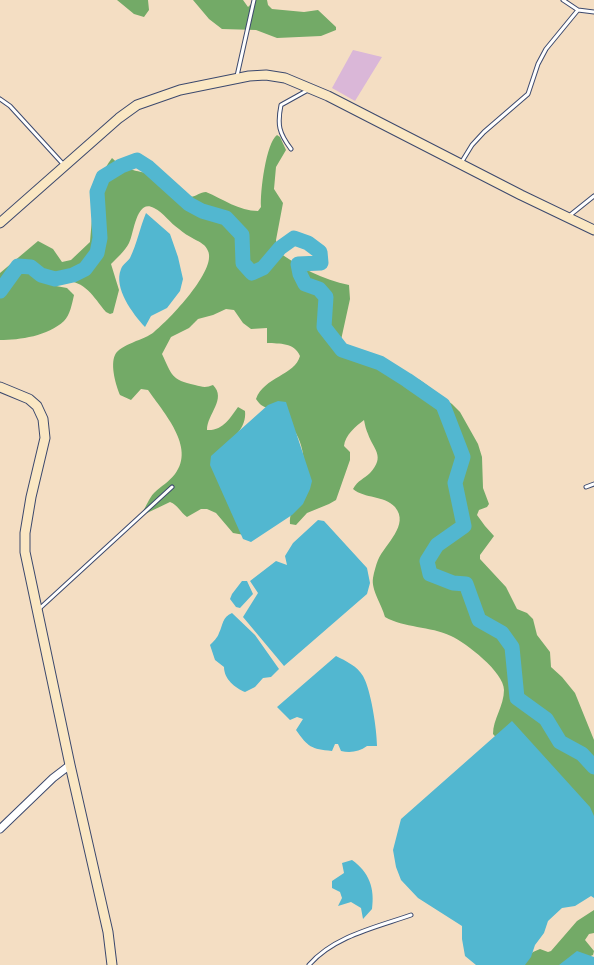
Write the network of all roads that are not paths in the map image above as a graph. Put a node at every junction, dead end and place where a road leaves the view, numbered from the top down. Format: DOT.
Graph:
graph roads {
  1 [pos="254,0"];
  2 [pos="563,0"];
  3 [pos="578,10"];
  4 [pos="594,12"];
  5 [pos="236,78"];
  6 [pos="310,88"];
  7 [pos="0,99"];
  8 [pos="291,149"];
  9 [pos="460,164"];
  10 [pos="65,167"];
  11 [pos="594,196"];
  12 [pos="567,217"];
  13 [pos="0,224"];
  14 [pos="594,230"];
  15 [pos="0,387"];
  16 [pos="594,484"];
  17 [pos="172,487"];
  18 [pos="586,487"];
  19 [pos="38,610"];
  20 [pos="70,765"];
  21 [pos="0,829"];
  22 [pos="411,915"];
  23 [pos="112,965"];
  24 [pos="309,965"];
  1 -- 5 [label="lane"];
  2 -- 3 [label="lane"];
  3 -- 4 [label="lane"];
  3 -- 9 [label="lane"];
  5 -- 6 [label="main road"];
  5 -- 10 [label="main road"];
  6 -- 8 [label="lane"];
  6 -- 9 [label="main road"];
  7 -- 10 [label="lane"];
  9 -- 12 [label="main road"];
  10 -- 13 [label="main road"];
  11 -- 12 [label="lane"];
  12 -- 14 [label="main road"];
  15 -- 19 [label="main road"];
  16 -- 18 [label="lane"];
  17 -- 19 [label="lane"];
  19 -- 20 [label="main road"];
  20 -- 21 [label="street"];
  20 -- 23 [label="main road"];
  22 -- 24 [label="lane"];
}
